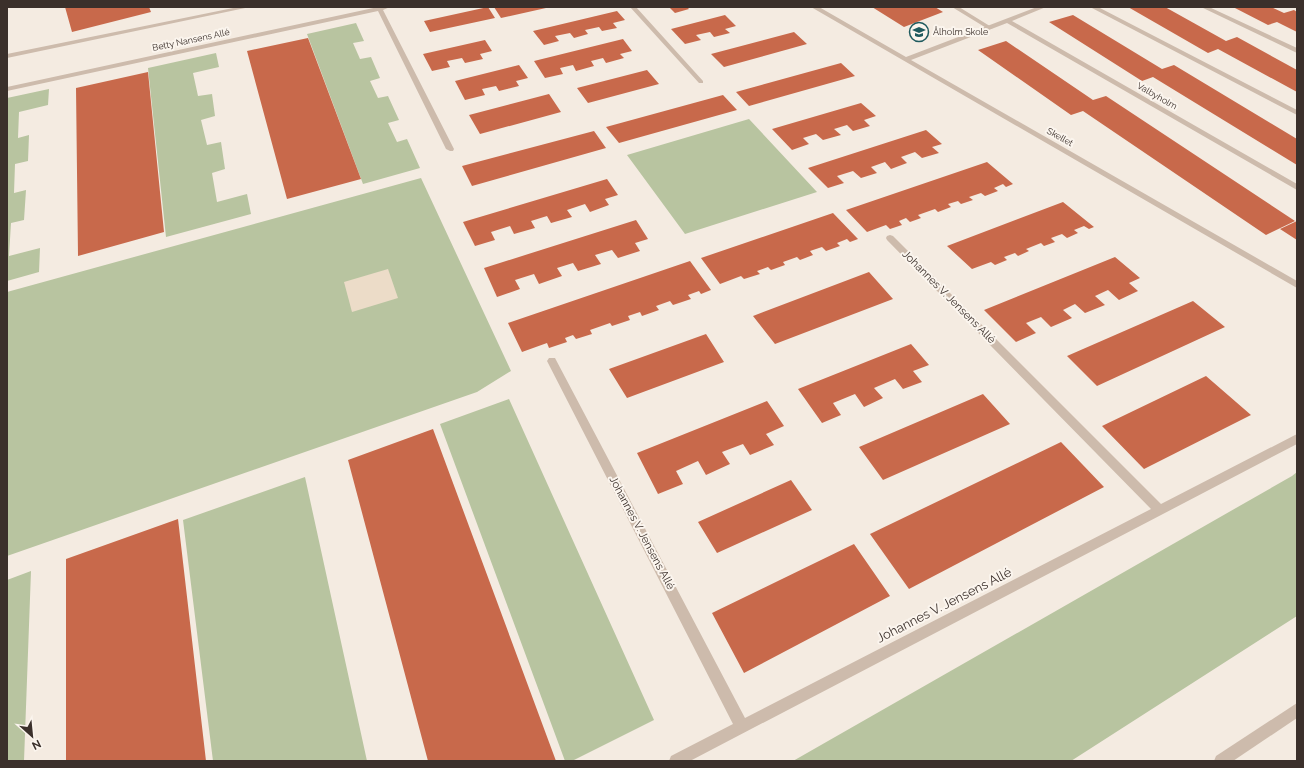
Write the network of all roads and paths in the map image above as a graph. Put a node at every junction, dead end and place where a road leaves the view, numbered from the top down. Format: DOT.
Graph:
graph roads {
  1 [pos="247,7"];
  2 [pos="633,7"];
  3 [pos="814,7"];
  4 [pos="955,7"];
  5 [pos="1043,7"];
  6 [pos="1093,7"];
  7 [pos="1204,7"];
  8 [pos="383,8"];
  9 [pos="219,10"];
  10 [pos="1008,21"];
  11 [pos="990,28"];
  12 [pos="1297,51"];
  13 [pos="7,56"];
  14 [pos="905,60"];
  15 [pos="701,82"];
  16 [pos="7,89"];
  17 [pos="1297,113"];
  18 [pos="450,149"];
  19 [pos="1297,187"];
  20 [pos="890,238"];
  21 [pos="1297,285"];
  22 [pos="552,361"];
  23 [pos="1297,439"];
  24 [pos="1159,510"];
  25 [pos="1297,710"];
  26 [pos="742,727"];
  27 [pos="676,761"];
  28 [pos="1221,761"];
  1 -- 9 [label="street"];
  2 -- 15 [label="street"];
  3 -- 14 [label="street, Skellet"];
  4 -- 11 [label="street"];
  5 -- 10 [label="street"];
  6 -- 17 [label="street"];
  7 -- 12 [label="street"];
  8 -- 16 [label="street, Betty Nansens Allé"];
  8 -- 18 [label="street, Betty Nansens Allé"];
  9 -- 13 [label="street"];
  10 -- 11 [label="street"];
  10 -- 19 [label="street, Valbyholm"];
  11 -- 14 [label="street"];
  14 -- 21 [label="street, Skellet"];
  20 -- 24 [label="street, Johannes V. Jensens Allé"];
  22 -- 26 [label="street, Johannes V. Jensens Allé"];
  23 -- 24 [label="street, Johannes V. Jensens Allé"];
  24 -- 26 [label="street, Johannes V. Jensens Allé"];
  25 -- 28 [label="street"];
  26 -- 27 [label="street, Johannes V. Jensens Allé"];
}
